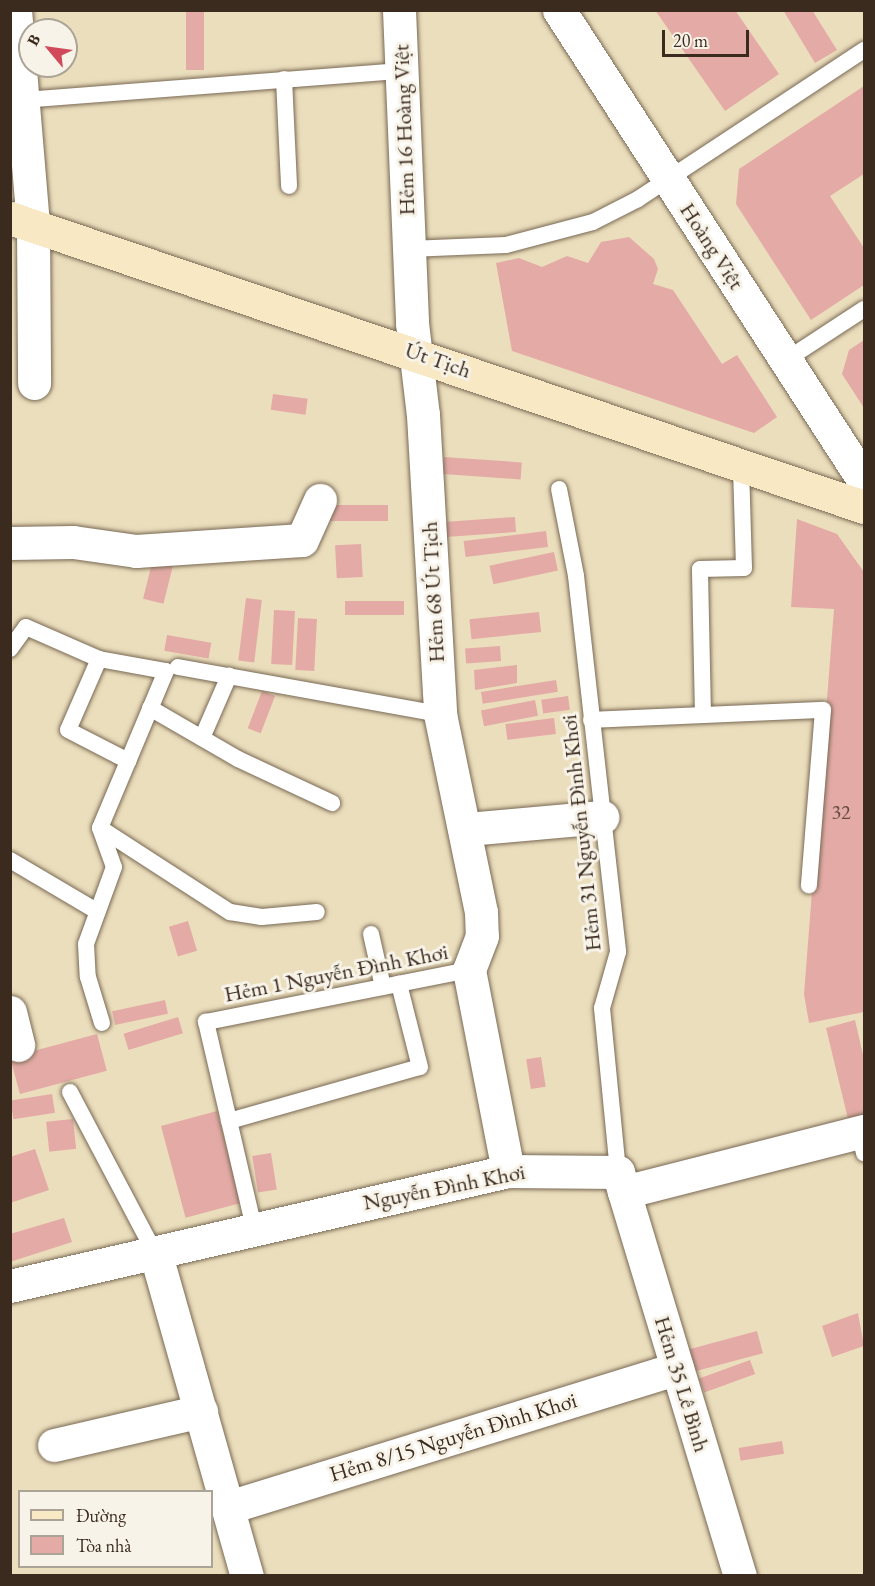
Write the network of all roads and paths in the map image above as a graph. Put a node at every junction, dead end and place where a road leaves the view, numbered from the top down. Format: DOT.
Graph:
graph roads {
  1 [pos="15,10"];
  2 [pos="399,10"];
  3 [pos="559,10"];
  4 [pos="864,50"];
  5 [pos="400,71"];
  6 [pos="284,79"];
  7 [pos="22,100"];
  8 [pos="669,179"];
  9 [pos="289,186"];
  10 [pos="22,222"];
  11 [pos="408,249"];
  12 [pos="864,309"];
  13 [pos="413,352"];
  14 [pos="786,360"];
  15 [pos="34,383"];
  16 [pos="741,464"];
  17 [pos="864,481"];
  18 [pos="559,489"];
  19 [pos="320,500"];
  20 [pos="864,507"];
  21 [pos="10,543"];
  22 [pos="10,649"];
  23 [pos="99,659"];
  24 [pos="172,669"];
  25 [pos="229,676"];
  26 [pos="150,708"];
  27 [pos="440,714"];
  28 [pos="703,715"];
  29 [pos="591,720"];
  30 [pos="202,738"];
  31 [pos="128,761"];
  32 [pos="332,803"];
  33 [pos="602,817"];
  34 [pos="100,828"];
  35 [pos="467,830"];
  36 [pos="10,860"];
  37 [pos="809,885"];
  38 [pos="95,910"];
  39 [pos="317,912"];
  40 [pos="371,934"];
  41 [pos="470,970"];
  42 [pos="391,985"];
  43 [pos="10,1012"];
  44 [pos="102,1023"];
  45 [pos="18,1046"];
  46 [pos="70,1092"];
  47 [pos="229,1121"];
  48 [pos="863,1139"];
  49 [pos="508,1171"];
  50 [pos="621,1182"];
  51 [pos="254,1228"];
  52 [pos="156,1256"];
  53 [pos="10,1286"];
  54 [pos="677,1368"];
  55 [pos="201,1411"];
  56 [pos="54,1445"];
  57 [pos="229,1507"];
  58 [pos="248,1575"];
  59 [pos="740,1575"];
  1 -- 7 [label="street"];
  2 -- 5 [label="street, Hẻm 16 Hoàng Việt"];
  3 -- 8 [label="street, Hoàng Việt"];
  4 -- 8 [label="lane, Hẻm 16 Hoàng Việt"];
  5 -- 6 [label="lane"];
  5 -- 11 [label="street, Hẻm 16 Hoàng Việt"];
  6 -- 7 [label="lane"];
  6 -- 9 [label="lane"];
  7 -- 10 [label="street"];
  8 -- 11 [label="lane, Hẻm 16 Hoàng Việt"];
  8 -- 14 [label="street, Hoàng Việt"];
  10 -- 13 [label="street, Út Tịch"];
  10 -- 15 [label="street"];
  11 -- 13 [label="street, Hẻm 16 Hoàng Việt"];
  12 -- 14 [label="lane"];
  13 -- 16 [label="street, Út Tịch"];
  13 -- 27 [label="street, Hẻm 68 Út Tịch"];
  14 -- 17 [label="street, Hoàng Việt"];
  16 -- 20 [label="street, Út Tịch"];
  16 -- 28 [label="lane"];
  18 -- 29 [label="lane, Hẻm 31 Nguyễn Đình Khơi"];
  19 -- 21 [label="street"];
  22 -- 23 [label="lane"];
  23 -- 24 [label="lane"];
  23 -- 31 [label="lane"];
  24 -- 25 [label="lane"];
  24 -- 26 [label="lane"];
  25 -- 27 [label="lane"];
  25 -- 30 [label="lane"];
  26 -- 30 [label="lane"];
  26 -- 31 [label="lane"];
  27 -- 35 [label="street, Hẻm 68 Út Tịch"];
  28 -- 29 [label="lane"];
  28 -- 37 [label="lane"];
  29 -- 33 [label="lane, Hẻm 31 Nguyễn Đình Khơi"];
  30 -- 32 [label="lane"];
  31 -- 34 [label="lane"];
  33 -- 35 [label="street"];
  33 -- 50 [label="lane, Hẻm 31 Nguyễn Đình Khơi"];
  34 -- 38 [label="lane"];
  34 -- 39 [label="lane"];
  35 -- 41 [label="street, Hẻm 68 Út Tịch"];
  36 -- 38 [label="lane"];
  38 -- 44 [label="lane"];
  40 -- 42 [label="lane"];
  41 -- 42 [label="lane, Hẻm 1 Nguyễn Đình Khơi"];
  41 -- 49 [label="street"];
  42 -- 47 [label="lane"];
  42 -- 47 [label="lane, Hẻm 1 Nguyễn Đình Khơi"];
  43 -- 45 [label="street"];
  46 -- 52 [label="lane"];
  47 -- 51 [label="lane, Hẻm 1 Nguyễn Đình Khơi"];
  48 -- 50 [label="street, Nguyễn Đình Khơi"];
  49 -- 50 [label="street, Nguyễn Đình Khơi"];
  49 -- 51 [label="street, Nguyễn Đình Khơi"];
  50 -- 54 [label="street, Hẻm 35 Lê Bình"];
  51 -- 52 [label="street, Nguyễn Đình Khơi"];
  52 -- 53 [label="street, Nguyễn Đình Khơi"];
  52 -- 55 [label="street"];
  54 -- 57 [label="street, Hẻm 8/15 Nguyễn Đình Khơi"];
  54 -- 59 [label="street, Hẻm 35 Lê Bình"];
  55 -- 56 [label="street"];
  55 -- 57 [label="street"];
  57 -- 58 [label="street"];
}
